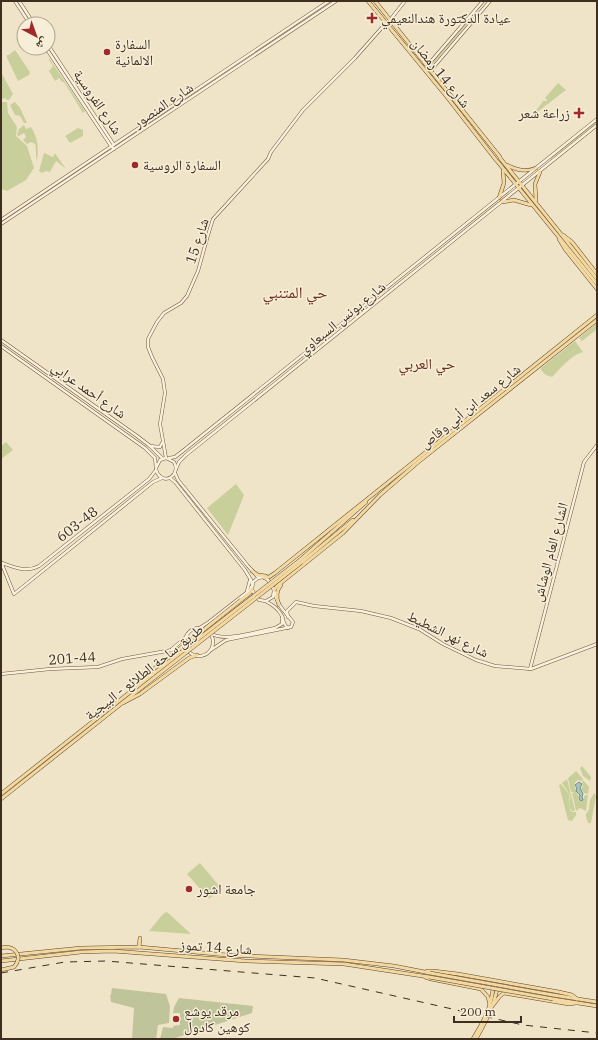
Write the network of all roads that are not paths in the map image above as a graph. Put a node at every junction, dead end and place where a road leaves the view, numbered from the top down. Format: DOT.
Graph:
graph roads {
  1 [pos="15,1"];
  2 [pos="19,1"];
  3 [pos="329,1"];
  4 [pos="336,1"];
  5 [pos="368,1"];
  6 [pos="375,1"];
  7 [pos="405,1"];
  8 [pos="483,1"];
  9 [pos="490,1"];
  10 [pos="26,16"];
  11 [pos="390,20"];
  12 [pos="386,23"];
  13 [pos="51,56"];
  14 [pos="55,56"];
  15 [pos="427,66"];
  16 [pos="431,70"];
  17 [pos="597,119"];
  18 [pos="597,125"];
  19 [pos="114,144"];
  20 [pos="111,146"];
  21 [pos="114,149"];
  22 [pos="505,164"];
  23 [pos="502,167"];
  24 [pos="536,168"];
  25 [pos="540,172"];
  26 [pos="520,182"];
  27 [pos="516,185"];
  28 [pos="523,186"];
  29 [pos="519,188"];
  30 [pos="499,198"];
  31 [pos="502,202"];
  32 [pos="536,202"];
  33 [pos="532,205"];
  34 [pos="1,220"];
  35 [pos="1,224"];
  36 [pos="561,233"];
  37 [pos="557,235"];
  38 [pos="567,245"];
  39 [pos="597,274"];
  40 [pos="597,280"];
  41 [pos="597,284"];
  42 [pos="597,289"];
  43 [pos="363,307"];
  44 [pos="366,311"];
  45 [pos="597,316"];
  46 [pos="597,320"];
  47 [pos="1,340"];
  48 [pos="1,346"];
  49 [pos="162,442"];
  50 [pos="597,445"];
  51 [pos="150,446"];
  52 [pos="166,458"];
  53 [pos="176,468"];
  54 [pos="156,469"];
  55 [pos="175,473"];
  56 [pos="162,478"];
  57 [pos="170,478"];
  58 [pos="381,488"];
  59 [pos="361,514"];
  60 [pos="98,520"];
  61 [pos="101,524"];
  62 [pos="46,561"];
  63 [pos="301,561"];
  64 [pos="1,562"];
  65 [pos="50,565"];
  66 [pos="252,571"];
  67 [pos="275,573"];
  68 [pos="248,574"];
  69 [pos="263,578"];
  70 [pos="285,580"];
  71 [pos="252,586"];
  72 [pos="274,590"];
  73 [pos="246,593"];
  74 [pos="263,601"];
  75 [pos="280,606"];
  76 [pos="289,608"];
  77 [pos="282,617"];
  78 [pos="288,617"];
  79 [pos="289,628"];
  80 [pos="196,630"];
  81 [pos="210,633"];
  82 [pos="188,634"];
  83 [pos="597,644"];
  84 [pos="188,650"];
  85 [pos="211,650"];
  86 [pos="167,651"];
  87 [pos="197,655"];
  88 [pos="530,669"];
  89 [pos="1,674"];
  90 [pos="153,674"];
  91 [pos="113,709"];
  92 [pos="1,794"];
  93 [pos="1,799"];
  94 [pos="140,938"];
  95 [pos="139,947"];
  96 [pos="1,948"];
  97 [pos="1,956"];
  98 [pos="1,961"];
  99 [pos="1,970"];
  100 [pos="424,974"];
  101 [pos="429,975"];
  102 [pos="495,989"];
  103 [pos="577,1001"];
  104 [pos="597,1002"];
  105 [pos="492,1005"];
  106 [pos="597,1006"];
  107 [pos="473,1039"];
  108 [pos="476,1039"];
  1 -- 10 [label="main road"];
  2 -- 10 [label="main road"];
  3 -- 19 [label="main road, شارع المنصور"];
  4 -- 21 [label="main road, شارع المنصور"];
  5 -- 12 [label="main road, شارع 14 رمضان"];
  6 -- 11 [label="main road, شارع 14 رمضان"];
  7 -- 11 [label="main road"];
  8 -- 15 [label="main road"];
  9 -- 16 [label="main road"];
  11 -- 15 [label="main road, شارع 14 رمضان"];
  12 -- 23 [label="main road, شارع 14 رمضان"];
  12 -- 49 [label="main road, شارع 15"];
  13 -- 20 [label="main road, شارع الفروسية"];
  14 -- 19 [label="main road, شارع الفروسية"];
  15 -- 16 [label="main road, شارع 14 رمضان"];
  16 -- 22 [label="main road, شارع 14 رمضان"];
  17 -- 24 [label="main road, شارع يونس السبعاوي"];
  18 -- 25 [label="main road, شارع يونس السبعاوي"];
  19 -- 20 [label="main road, شارع المنصور"];
  19 -- 21 [label="main road, شارع الفروسية"];
  20 -- 21 [label="main road, شارع الفروسية"];
  20 -- 34 [label="main road, شارع المنصور"];
  21 -- 35 [label="main road, شارع المنصور"];
  22 -- 24 [label="main road"];
  22 -- 26 [label="main road, شارع 14 رمضان"];
  23 -- 27 [label="main road, شارع 14 رمضان"];
  23 -- 30 [label="main road"];
  24 -- 26 [label="main road, شارع يونس السبعاوي"];
  25 -- 28 [label="main road, شارع يونس السبعاوي"];
  25 -- 32 [label="main road"];
  26 -- 27 [label="main road, شارع يونس السبعاوي"];
  26 -- 28 [label="main road, شارع 14 رمضان"];
  27 -- 29 [label="main road, شارع 14 رمضان"];
  27 -- 30 [label="main road, شارع يونس السبعاوي"];
  28 -- 29 [label="main road, شارع يونس السبعاوي"];
  28 -- 32 [label="main road, شارع 14 رمضان"];
  29 -- 31 [label="main road, شارع يونس السبعاوي"];
  29 -- 33 [label="main road, شارع 14 رمضان"];
  30 -- 43 [label="main road, شارع يونس السبعاوي"];
  31 -- 33 [label="main road"];
  31 -- 44 [label="main road, شارع يونس السبعاوي"];
  32 -- 36 [label="main road, شارع 14 رمضان"];
  33 -- 37 [label="main road, شارع 14 رمضان"];
  36 -- 38 [label="main road, شارع 14 رمضان"];
  36 -- 39 [label="main road, شارع 14 رمضان"];
  37 -- 38 [label="main road, شارع 14 رمضان"];
  37 -- 42 [label="main road, شارع 14 رمضان"];
  38 -- 40 [label="main road"];
  38 -- 41 [label="main road"];
  43 -- 44 [label="main road"];
  43 -- 52 [label="main road, شارع يونس السبعاوي"];
  44 -- 53 [label="main road, شارع يونس السبعاوي"];
  45 -- 58 [label="main road, شارع سعد ابن أبي وقاص"];
  46 -- 59 [label="main road, شارع سعد ابن أبي وقاص"];
  47 -- 51 [label="main road, شارع أحمد عرابي"];
  48 -- 54 [label="main road, شارع أحمد عرابي"];
  49 -- 51 [label="main road"];
  49 -- 52 [label="main road, شارع 15"];
  50 -- 88 [label="main road, الشارع العام الوشاش"];
  51 -- 52 [label="main road, شارع أحمد عرابي"];
  52 -- 53 [label="main road"];
  52 -- 54 [label="main road"];
  53 -- 55 [label="main road"];
  54 -- 56 [label="main road"];
  54 -- 60 [label="main road, 603-48"];
  55 -- 57 [label="main road"];
  55 -- 66 [label="main road"];
  56 -- 57 [label="main road"];
  56 -- 61 [label="main road, 603-48"];
  57 -- 68 [label="main road"];
  58 -- 63 [label="main road"];
  58 -- 67 [label="main road"];
  59 -- 63 [label="main road"];
  59 -- 70 [label="main road"];
  60 -- 61 [label="main road"];
  60 -- 62 [label="main road, 603-48"];
  61 -- 65 [label="main road, 603-48"];
  62 -- 64 [label="main road, 603-48"];
  62 -- 65 [label="main road"];
  63 -- 90 [label="main road, طريق ساحة الطلائع - البيجية, bridge"];
  64 -- 65 [label="main road, 603-48"];
  66 -- 67 [label="main road"];
  66 -- 69 [label="main road"];
  67 -- 69 [label="main road"];
  68 -- 71 [label="main road"];
  68 -- 73 [label="main road"];
  69 -- 71 [label="main road"];
  69 -- 72 [label="main road"];
  70 -- 72 [label="main road"];
  70 -- 75 [label="main road"];
  71 -- 73 [label="main road"];
  71 -- 74 [label="main road"];
  71 -- 90 [label="main road, bridge"];
  72 -- 74 [label="main road"];
  72 -- 75 [label="main road"];
  73 -- 80 [label="main road"];
  74 -- 77 [label="main road"];
  75 -- 76 [label="main road, شارع نهر الشطيط"];
  75 -- 78 [label="main road"];
  76 -- 78 [label="main road"];
  76 -- 88 [label="main road, شارع نهر الشطيط"];
  77 -- 79 [label="main road"];
  77 -- 81 [label="main road"];
  78 -- 79 [label="main road"];
  79 -- 85 [label="main road"];
  80 -- 81 [label="main road"];
  80 -- 82 [label="main road"];
  81 -- 85 [label="main road"];
  82 -- 84 [label="main road"];
  82 -- 86 [label="main road, 201-44"];
  83 -- 88 [label="main road, شارع نهر الشطيط"];
  84 -- 86 [label="main road, 201-44"];
  84 -- 87 [label="main road"];
  85 -- 87 [label="main road"];
  86 -- 89 [label="main road, 201-44"];
  87 -- 91 [label="main road"];
  90 -- 91 [label="main road, طريق ساحة الطلائع - البيجية"];
  90 -- 92 [label="main road, طريق ساحة الطلائع - البيجية"];
  91 -- 93 [label="main road, طريق ساحة الطلائع - البيجية"];
  94 -- 95 [label="main road"];
  95 -- 97 [label="main road, شارع 14 تموز"];
  95 -- 100 [label="main road, شارع 14 تموز"];
  96 -- 99 [label="main road, bridge"];
  98 -- 100 [label="main road, شارع 14 تموز"];
  100 -- 101 [label="main road, شارع 14 تموز"];
  100 -- 103 [label="main road, شارع 14 تموز"];
  100 -- 105 [label="main road"];
  101 -- 103 [label="main road, شارع 14 تموز, bridge"];
  101 -- 103 [label="main road, شارع 14 تموز, bridge"];
  102 -- 105 [label="main road"];
  103 -- 104 [label="main road, شارع 14 تموز"];
  103 -- 105 [label="main road"];
  103 -- 106 [label="main road, شارع 14 تموز"];
  105 -- 107 [label="main road"];
  105 -- 108 [label="main road"];
}
